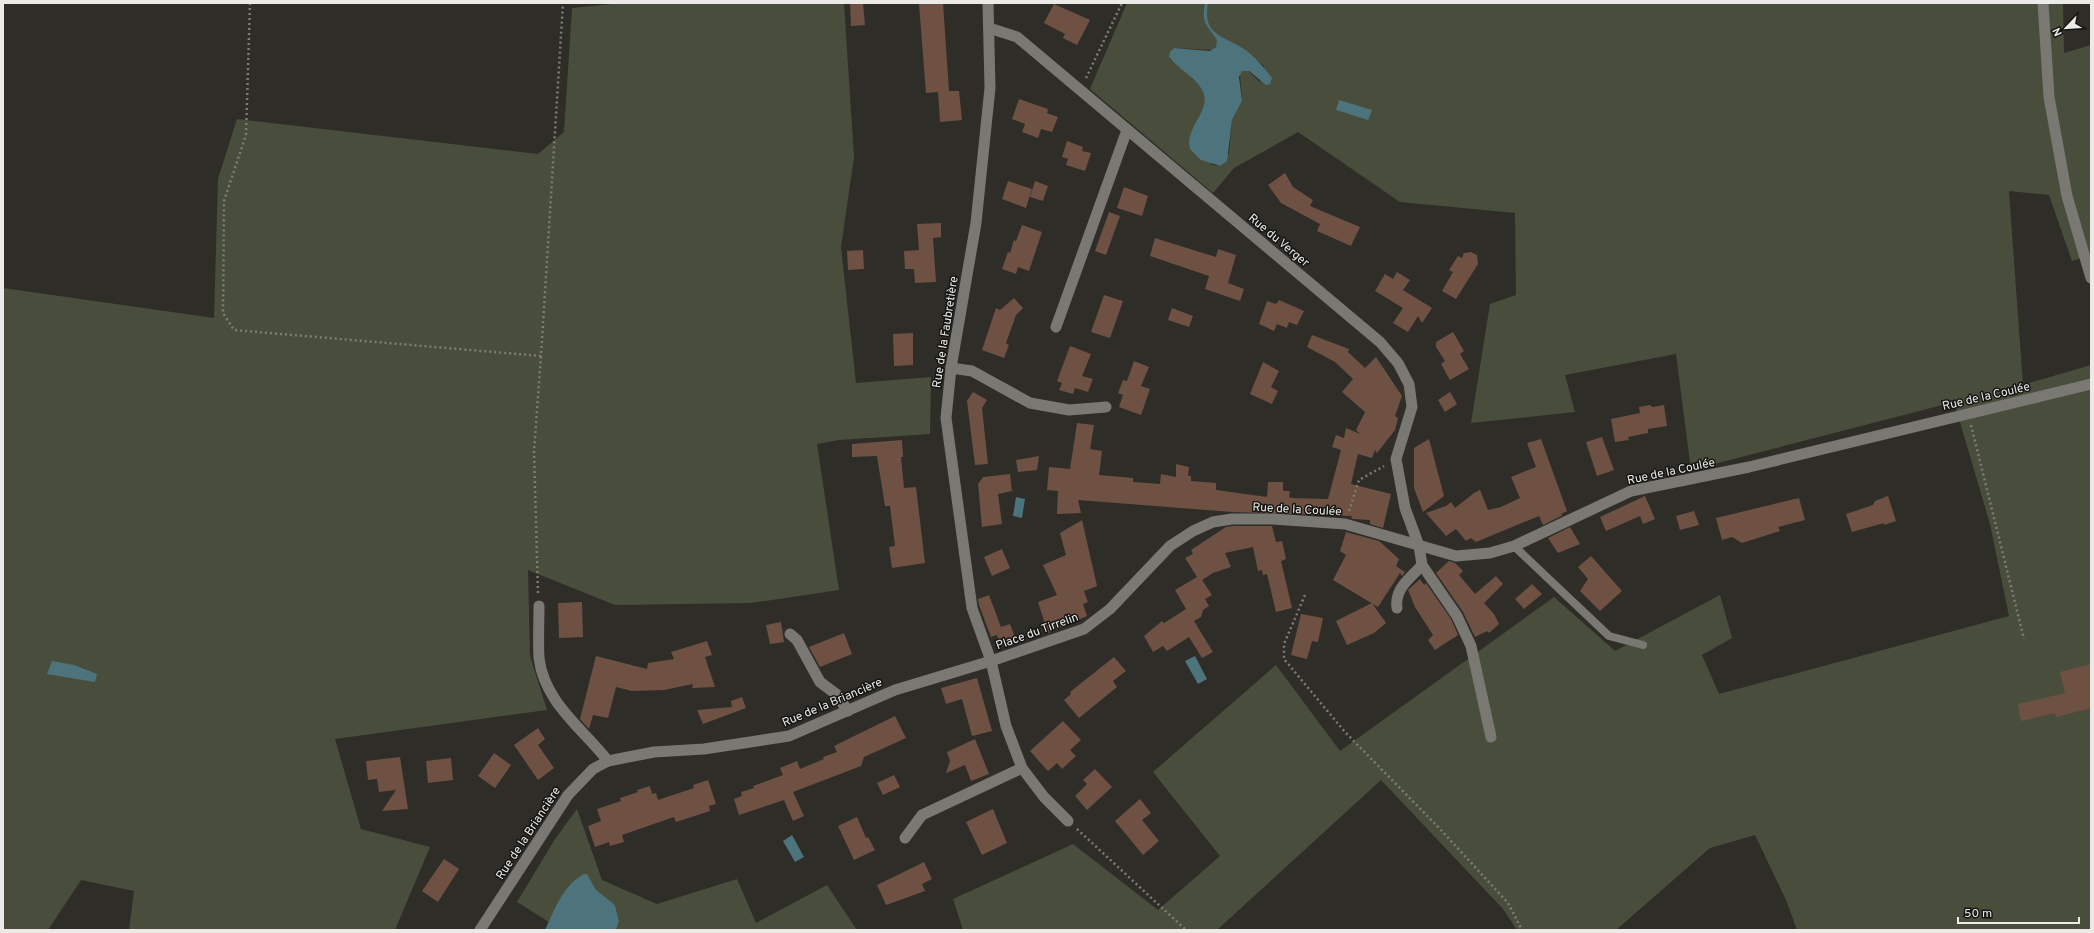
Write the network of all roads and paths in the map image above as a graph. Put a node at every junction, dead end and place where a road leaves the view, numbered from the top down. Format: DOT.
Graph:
graph roads {
  1 [pos="250,3"];
  2 [pos="563,3"];
  3 [pos="988,3"];
  4 [pos="1122,3"];
  5 [pos="2043,3"];
  6 [pos="989,28"];
  7 [pos="1074,85"];
  8 [pos="1127,130"];
  9 [pos="2091,278"];
  10 [pos="1056,327"];
  11 [pos="541,356"];
  12 [pos="951,368"];
  13 [pos="2091,384"];
  14 [pos="1106,407"];
  15 [pos="1970,413"];
  16 [pos="1396,459"];
  17 [pos="1345,524"];
  18 [pos="1419,546"];
  19 [pos="1514,546"];
  20 [pos="1422,565"];
  21 [pos="1305,595"];
  22 [pos="539,606"];
  23 [pos="1396,608"];
  24 [pos="1110,609"];
  25 [pos="790,634"];
  26 [pos="2024,639"];
  27 [pos="1643,645"];
  28 [pos="992,661"];
  29 [pos="848,711"];
  30 [pos="1490,737"];
  31 [pos="608,761"];
  32 [pos="1022,768"];
  33 [pos="1068,821"];
  34 [pos="905,838"];
  35 [pos="480,930"];
  36 [pos="1186,930"];
  37 [pos="1522,930"];
  1 -- 11 [label="path"];
  2 -- 11 [label="path"];
  3 -- 6 [label="street, Rue de la Faubretière"];
  4 -- 7 [label="path"];
  5 -- 9 [label="street"];
  6 -- 7 [label="street, Rue du Verger"];
  6 -- 12 [label="street, Rue de la Faubretière"];
  7 -- 8 [label="street, Rue du Verger"];
  8 -- 10 [label="street"];
  8 -- 16 [label="street, Rue du Verger"];
  11 -- 22 [label="path"];
  12 -- 14 [label="street"];
  12 -- 28 [label="street, Rue de la Faubretière"];
  13 -- 15 [label="street, Rue de la Coulée"];
  15 -- 19 [label="street, Rue de la Coulée"];
  15 -- 26 [label="path"];
  16 -- 17 [label="path"];
  16 -- 18 [label="street, Rue du Verger"];
  17 -- 18 [label="street, Rue de la Coulée"];
  17 -- 24 [label="street, Rue de la Coulée"];
  18 -- 19 [label="street, Rue de la Coulée"];
  18 -- 20 [label="street, Rue du Verger"];
  19 -- 27 [label="lane"];
  20 -- 23 [label="street"];
  20 -- 30 [label="street"];
  21 -- 37 [label="path"];
  22 -- 31 [label="street"];
  24 -- 28 [label="street, Place du Tirrelin"];
  25 -- 29 [label="street"];
  28 -- 29 [label="street, Rue de la Briancière"];
  28 -- 32 [label="street, Rue de la Faubretière"];
  29 -- 31 [label="street, Rue de la Briancière"];
  31 -- 35 [label="street, Rue de la Briancière"];
  32 -- 33 [label="street, Rue de la Faubretière"];
  32 -- 34 [label="street"];
  33 -- 36 [label="path"];
}
